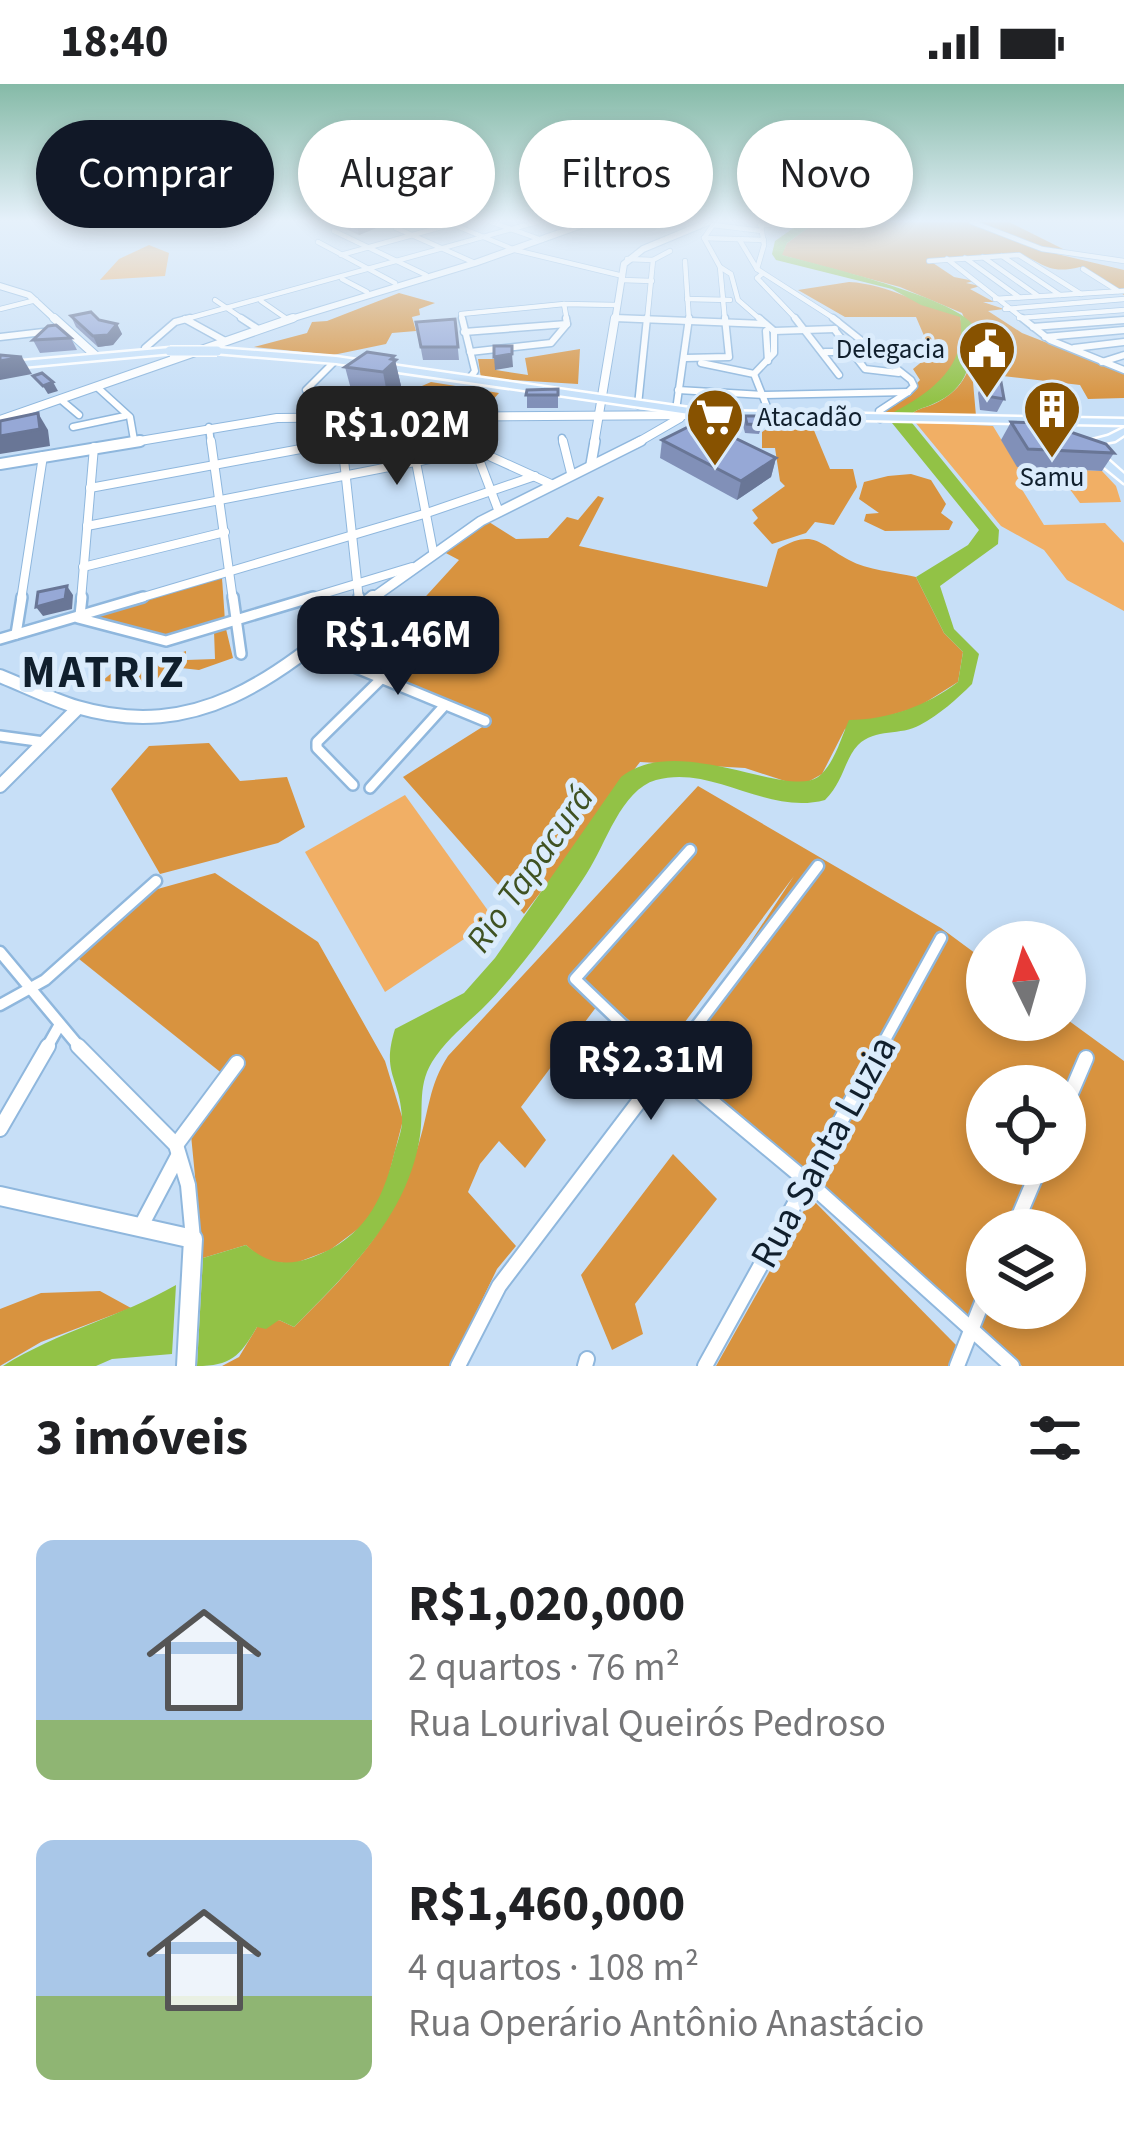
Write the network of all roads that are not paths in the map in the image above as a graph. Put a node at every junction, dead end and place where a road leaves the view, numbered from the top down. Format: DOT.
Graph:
graph roads {
  1 [pos="332,282"];
  2 [pos="347,282"];
  3 [pos="400,282"];
  4 [pos="621,282"];
  5 [pos="652,282"];
  6 [pos="686,282"];
  7 [pos="722,282"];
  8 [pos="733,282"];
  9 [pos="759,282"];
  10 [pos="772,282"];
  11 [pos="974,282"];
  12 [pos="998,282"];
  13 [pos="1018,282"];
  14 [pos="1039,282"];
  15 [pos="1061,282"];
  16 [pos="395,283"];
  17 [pos="0,286"];
  18 [pos="367,292"];
  19 [pos="290,294"];
  20 [pos="1081,294"];
  21 [pos="1122,294"];
  22 [pos="1060,296"];
  23 [pos="1040,297"];
  24 [pos="687,298"];
  25 [pos="1020,298"];
  26 [pos="995,299"];
  27 [pos="36,300"];
  28 [pos="214,300"];
  29 [pos="724,300"];
  30 [pos="738,300"];
  31 [pos="261,301"];
  32 [pos="302,301"];
  33 [pos="564,304"];
  34 [pos="617,305"];
  35 [pos="0,309"];
  36 [pos="1005,309"];
  37 [pos="228,310"];
  38 [pos="1124,310"];
  39 [pos="615,318"];
  40 [pos="1019,318"];
  41 [pos="185,319"];
  42 [pos="287,319"];
  43 [pos="647,319"];
  44 [pos="1124,320"];
  45 [pos="688,321"];
  46 [pos="726,323"];
  47 [pos="567,324"];
  48 [pos="848,327"];
  49 [pos="1033,327"];
  50 [pos="69,329"];
  51 [pos="258,329"];
  52 [pos="770,329"];
  53 [pos="834,329"];
  54 [pos="1124,330"];
  55 [pos="464,332"];
  56 [pos="808,332"];
  57 [pos="0,337"];
  58 [pos="1045,337"];
  59 [pos="1124,342"];
  60 [pos="217,346"];
  61 [pos="145,348"];
  62 [pos="1069,349"];
  63 [pos="470,352"];
  64 [pos="825,352"];
  65 [pos="852,352"];
  66 [pos="876,352"];
  67 [pos="100,354"];
  68 [pos="189,354"];
  69 [pos="267,354"];
  70 [pos="1124,356"];
  71 [pos="684,359"];
  72 [pos="336,360"];
  73 [pos="1102,362"];
  74 [pos="0,366"];
  75 [pos="1124,370"];
  76 [pos="902,373"];
  77 [pos="754,374"];
  78 [pos="838,375"];
  79 [pos="469,379"];
  80 [pos="97,387"];
  81 [pos="306,390"];
  82 [pos="678,390"];
  83 [pos="908,392"];
  84 [pos="764,395"];
  85 [pos="60,399"];
  86 [pos="599,400"];
  87 [pos="638,405"];
  88 [pos="678,414"];
  89 [pos="79,415"];
  90 [pos="125,416"];
  91 [pos="337,416"];
  92 [pos="407,417"];
  93 [pos="771,417"];
  94 [pos="464,418"];
  95 [pos="596,418"];
  96 [pos="711,418"];
  97 [pos="884,419"];
  98 [pos="0,420"];
  99 [pos="989,421"];
  100 [pos="1059,421"];
  101 [pos="1079,421"];
  102 [pos="1124,422"];
  103 [pos="73,427"];
  104 [pos="209,428"];
  105 [pos="1124,431"];
  106 [pos="1038,433"];
  107 [pos="562,438"];
  108 [pos="130,441"];
  109 [pos="344,441"];
  110 [pos="1064,441"];
  111 [pos="1102,442"];
  112 [pos="94,448"];
  113 [pos="476,450"];
  114 [pos="43,456"];
  115 [pos="1103,458"];
  116 [pos="412,462"];
  117 [pos="0,464"];
  118 [pos="217,464"];
  119 [pos="590,464"];
  120 [pos="571,473"];
  121 [pos="349,474"];
  122 [pos="535,476"];
  123 [pos="1124,480"];
  124 [pos="551,484"];
  125 [pos="90,488"];
  126 [pos="492,491"];
  127 [pos="221,500"];
  128 [pos="499,512"];
  129 [pos="424,514"];
  130 [pos="87,526"];
  131 [pos="225,532"];
  132 [pos="355,535"];
  133 [pos="434,551"];
  134 [pos="82,567"];
  135 [pos="412,568"];
  136 [pos="231,572"];
  137 [pos="360,583"];
  138 [pos="360,609"];
  139 [pos="76,616"];
  140 [pos="237,621"];
  141 [pos="439,622"];
  142 [pos="16,634"];
  143 [pos="0,639"];
  144 [pos="313,650"];
  145 [pos="241,654"];
  146 [pos="0,676"];
  147 [pos="384,680"];
  148 [pos="446,705"];
  149 [pos="77,709"];
  150 [pos="485,721"];
  151 [pos="0,736"];
  152 [pos="44,742"];
  153 [pos="0,785"];
  154 [pos="352,785"];
  155 [pos="370,788"];
  156 [pos="690,850"];
  157 [pos="818,866"];
  158 [pos="156,881"];
  159 [pos="941,938"];
  160 [pos="0,952"];
  161 [pos="31,990"];
  162 [pos="0,1004"];
  163 [pos="59,1026"];
  164 [pos="1086,1058"];
  165 [pos="237,1063"];
  166 [pos="665,1064"];
  167 [pos="1083,1065"];
  168 [pos="0,1130"];
  169 [pos="177,1149"];
  170 [pos="808,1182"];
  171 [pos="0,1196"];
  172 [pos="138,1230"];
  173 [pos="193,1242"];
  174 [pos="966,1324"];
  175 [pos="971,1329"];
  176 [pos="186,1366"];
  177 [pos="458,1366"];
  178 [pos="705,1366"];
  179 [pos="957,1366"];
  180 [pos="1012,1366"];
  1 -- 19 [label="street"];
  2 -- 18 [label="street"];
  3 -- 16 [label="main road"];
  4 -- 34 [label="street"];
  5 -- 43 [label="street"];
  6 -- 24 [label="street"];
  7 -- 29 [label="street"];
  8 -- 30 [label="street"];
  9 -- 56 [label="street"];
  10 -- 48 [label="street"];
  11 -- 26 [label="street"];
  12 -- 25 [label="street"];
  13 -- 23 [label="street"];
  14 -- 22 [label="street"];
  15 -- 20 [label="street"];
  16 -- 18 [label="main road"];
  17 -- 27 [label="street"];
  18 -- 42 [label="main road"];
  19 -- 31 [label="street"];
  19 -- 32 [label="street"];
  20 -- 21 [label="street"];
  20 -- 22 [label="street"];
  21 -- 36 [label="street"];
  22 -- 23 [label="street"];
  23 -- 25 [label="street"];
  24 -- 29 [label="street"];
  24 -- 45 [label="street"];
  25 -- 26 [label="street"];
  26 -- 36 [label="street"];
  27 -- 35 [label="street"];
  27 -- 50 [label="street"];
  28 -- 37 [label="street"];
  29 -- 30 [label="street"];
  29 -- 46 [label="street"];
  30 -- 52 [label="street"];
  31 -- 37 [label="street"];
  31 -- 42 [label="street"];
  33 -- 34 [label="street"];
  33 -- 47 [label="street"];
  33 -- 55 [label="street"];
  34 -- 39 [label="street"];
  36 -- 40 [label="street"];
  37 -- 41 [label="street"];
  37 -- 51 [label="street"];
  38 -- 40 [label="street"];
  39 -- 43 [label="street"];
  39 -- 86 [label="street"];
  40 -- 49 [label="street"];
  41 -- 60 [label="street"];
  41 -- 61 [label="street"];
  42 -- 51 [label="main road"];
  43 -- 45 [label="street"];
  43 -- 87 [label="street"];
  44 -- 49 [label="street"];
  45 -- 46 [label="street"];
  45 -- 71 [label="street"];
  46 -- 52 [label="street"];
  46 -- 71 [label="street"];
  47 -- 55 [label="street"];
  47 -- 63 [label="street"];
  48 -- 53 [label="street"];
  48 -- 66 [label="street"];
  49 -- 58 [label="street"];
  50 -- 57 [label="street"];
  50 -- 67 [label="street"];
  51 -- 60 [label="main road"];
  52 -- 56 [label="street"];
  52 -- 77 [label="street"];
  53 -- 56 [label="street"];
  53 -- 65 [label="street"];
  54 -- 58 [label="street"];
  55 -- 63 [label="street"];
  56 -- 64 [label="street"];
  58 -- 62 [label="street"];
  59 -- 62 [label="street"];
  60 -- 61 [label="main road"];
  60 -- 67 [label="main road, bridge"];
  60 -- 68 [label="main road"];
  60 -- 69 [label="main road"];
  61 -- 67 [label="main road"];
  62 -- 73 [label="street"];
  63 -- 79 [label="street"];
  64 -- 65 [label="street"];
  64 -- 78 [label="street"];
  65 -- 66 [label="street"];
  65 -- 76 [label="street"];
  66 -- 76 [label="street"];
  67 -- 68 [label="main road"];
  67 -- 74 [label="main road"];
  68 -- 69 [label="main road"];
  68 -- 80 [label="main road"];
  69 -- 72 [label="main road"];
  70 -- 73 [label="street"];
  71 -- 77 [label="street"];
  71 -- 82 [label="street"];
  72 -- 79 [label="main road"];
  72 -- 81 [label="street"];
  73 -- 75 [label="street"];
  76 -- 83 [label="street"];
  77 -- 84 [label="street"];
  79 -- 86 [label="main road"];
  80 -- 85 [label="main road"];
  80 -- 90 [label="street"];
  82 -- 84 [label="street"];
  82 -- 88 [label="street"];
  83 -- 84 [label="street"];
  83 -- 97 [label="street"];
  84 -- 93 [label="street"];
  85 -- 89 [label="street"];
  85 -- 98 [label="main road"];
  86 -- 87 [label="main road"];
  86 -- 95 [label="street"];
  86 -- 96 [label="main road"];
  87 -- 88 [label="main road"];
  88 -- 93 [label="main road"];
  88 -- 95 [label="main road"];
  88 -- 96 [label="main road"];
  88 -- 119 [label="street"];
  90 -- 103 [label="street"];
  90 -- 108 [label="street"];
  91 -- 92 [label="main road"];
  91 -- 104 [label="main road"];
  91 -- 109 [label="street"];
  92 -- 94 [label="main road"];
  92 -- 116 [label="street"];
  93 -- 97 [label="main road"];
  94 -- 95 [label="main road"];
  94 -- 113 [label="street"];
  95 -- 119 [label="street"];
  96 -- 97 [label="main road"];
  97 -- 99 [label="main road"];
  99 -- 100 [label="main road"];
  99 -- 106 [label="main road"];
  100 -- 101 [label="main road"];
  100 -- 110 [label="main road"];
  101 -- 102 [label="main road"];
  101 -- 111 [label="main road"];
  104 -- 108 [label="main road"];
  104 -- 118 [label="street"];
  105 -- 111 [label="main road"];
  107 -- 120 [label="street"];
  108 -- 112 [label="main road"];
  109 -- 118 [label="street"];
  109 -- 121 [label="street"];
  110 -- 111 [label="main road"];
  110 -- 115 [label="main road"];
  111 -- 115 [label="main road"];
  112 -- 114 [label="main road"];
  112 -- 125 [label="street"];
  113 -- 116 [label="street"];
  113 -- 122 [label="street"];
  113 -- 126 [label="street"];
  114 -- 117 [label="main road"];
  114 -- 142 [label="street"];
  115 -- 123 [label="main road"];
  116 -- 121 [label="street"];
  116 -- 129 [label="street"];
  118 -- 125 [label="street"];
  118 -- 127 [label="street"];
  119 -- 120 [label="street"];
  120 -- 124 [label="street"];
  121 -- 127 [label="street"];
  121 -- 132 [label="street"];
  122 -- 124 [label="street"];
  122 -- 126 [label="street"];
  124 -- 128 [label="street"];
  125 -- 130 [label="street"];
  126 -- 128 [label="street"];
  126 -- 129 [label="street"];
  127 -- 130 [label="street"];
  127 -- 131 [label="street"];
  128 -- 133 [label="street"];
  129 -- 132 [label="street"];
  129 -- 133 [label="street"];
  130 -- 134 [label="street"];
  131 -- 134 [label="street"];
  131 -- 136 [label="street"];
  132 -- 136 [label="street"];
  132 -- 137 [label="street"];
  133 -- 135 [label="street"];
  134 -- 139 [label="street"];
  135 -- 137 [label="street"];
  135 -- 138 [label="street"];
  136 -- 139 [label="street"];
  136 -- 140 [label="street"];
  137 -- 138 [label="street"];
  137 -- 140 [label="street"];
  138 -- 144 [label="street"];
  139 -- 140 [label="street"];
  139 -- 142 [label="street"];
  140 -- 145 [label="street"];
  141 -- 147 [label="street"];
  142 -- 143 [label="street"];
  144 -- 147 [label="street"];
  144 -- 149 [label="street"];
  146 -- 149 [label="street"];
  147 -- 148 [label="street"];
  147 -- 154 [label="street"];
  148 -- 150 [label="street"];
  148 -- 155 [label="street"];
  149 -- 152 [label="street"];
  151 -- 152 [label="street"];
  152 -- 153 [label="street"];
  156 -- 166 [label="street"];
  157 -- 166 [label="street"];
  158 -- 161 [label="street"];
  159 -- 170 [label="street, Rua Santa Luzia"];
  160 -- 161 [label="street"];
  161 -- 162 [label="street"];
  161 -- 163 [label="street"];
  163 -- 168 [label="street"];
  163 -- 169 [label="street"];
  164 -- 167 [label="street"];
  165 -- 169 [label="street"];
  166 -- 170 [label="street"];
  166 -- 177 [label="street"];
  169 -- 172 [label="street"];
  169 -- 173 [label="street"];
  170 -- 174 [label="street"];
  170 -- 178 [label="street, Rua Santa Luzia"];
  171 -- 172 [label="street"];
  172 -- 173 [label="street"];
  173 -- 176 [label="street"];
  175 -- 179 [label="street"];
  175 -- 180 [label="street"];
}
